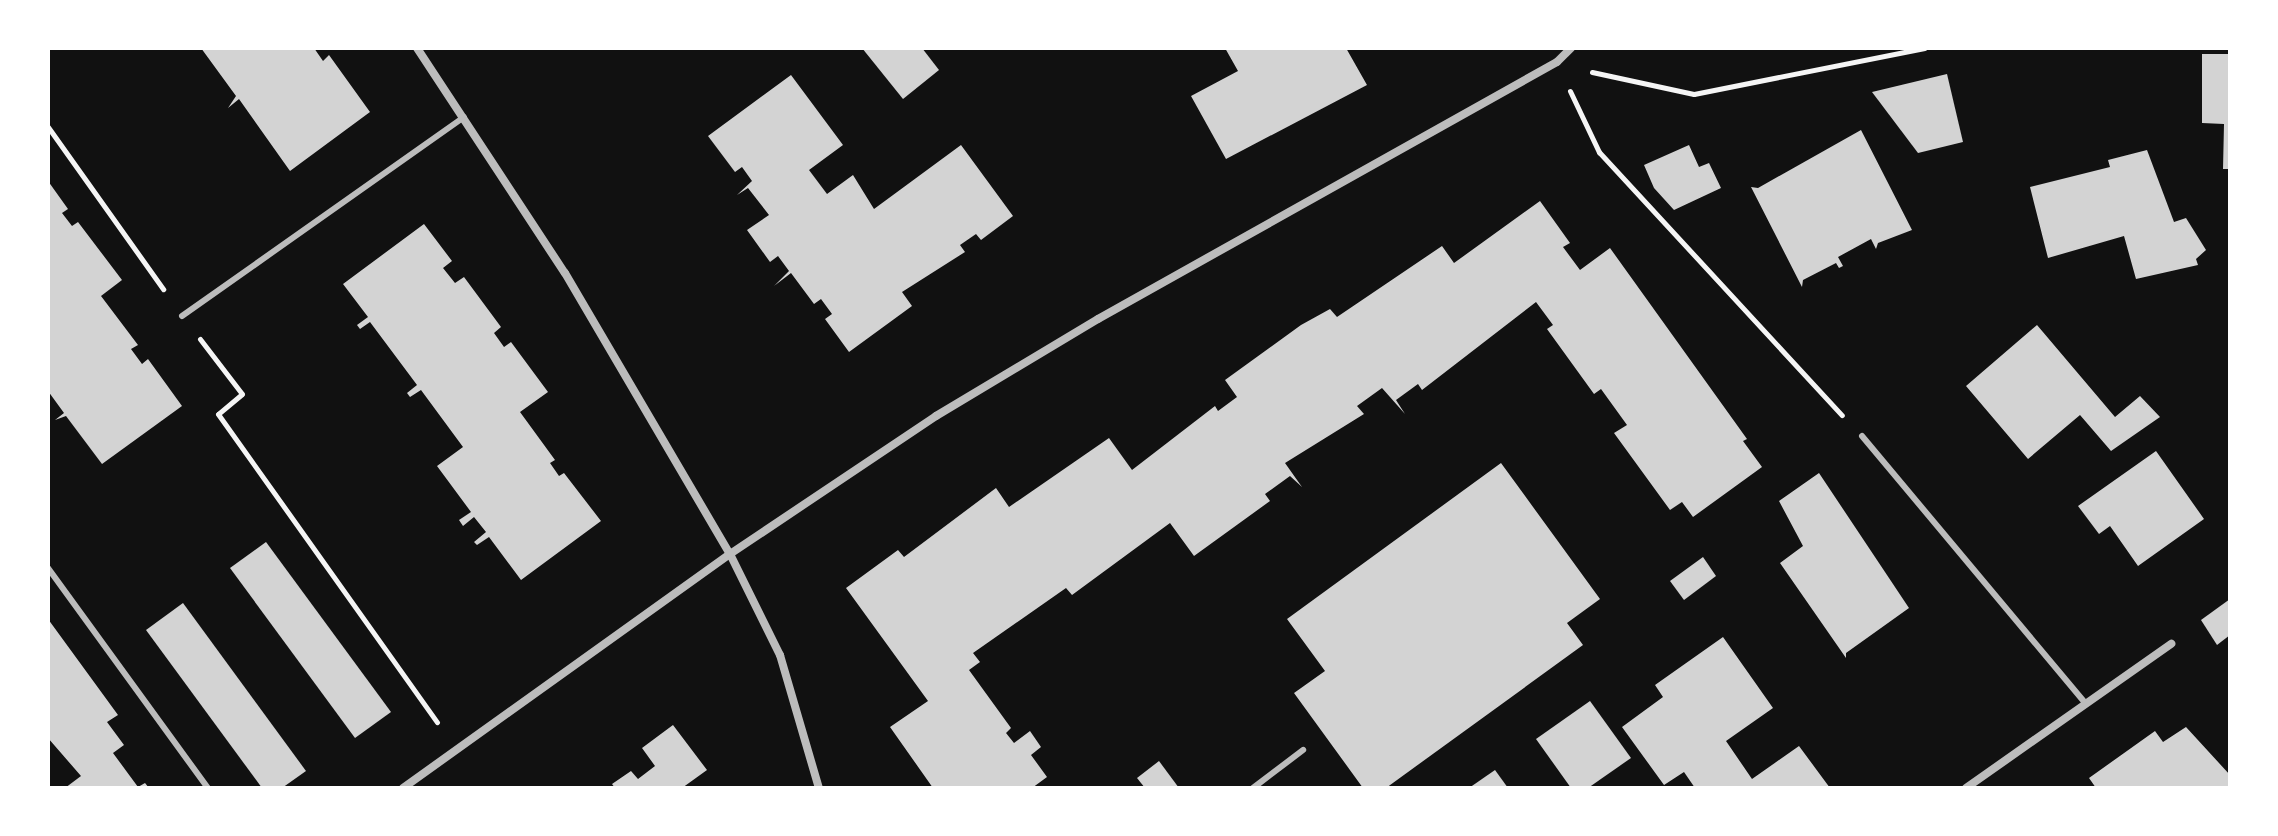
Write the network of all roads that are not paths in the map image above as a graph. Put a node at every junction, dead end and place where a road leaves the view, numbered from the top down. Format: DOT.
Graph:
graph roads {
  1 [pos="417,48"];
  2 [pos="1571,48"];
  3 [pos="464,117"];
  4 [pos="182,316"];
  5 [pos="1862,436"];
  6 [pos="730,554"];
  7 [pos="48,568"];
  8 [pos="2171,644"];
  9 [pos="2085,703"];
  10 [pos="1303,750"];
  11 [pos="208,788"];
  12 [pos="403,788"];
  13 [pos="819,788"];
  14 [pos="1253,788"];
  15 [pos="1966,788"];
  1 -- 3 [label="street"];
  2 -- 6 [label="street"];
  3 -- 4 [label="lane"];
  3 -- 6 [label="street"];
  5 -- 9 [label="lane"];
  6 -- 12 [label="street"];
  6 -- 13 [label="street"];
  7 -- 11 [label="lane"];
  8 -- 9 [label="street"];
  9 -- 15 [label="street"];
  10 -- 14 [label="lane"];
}
